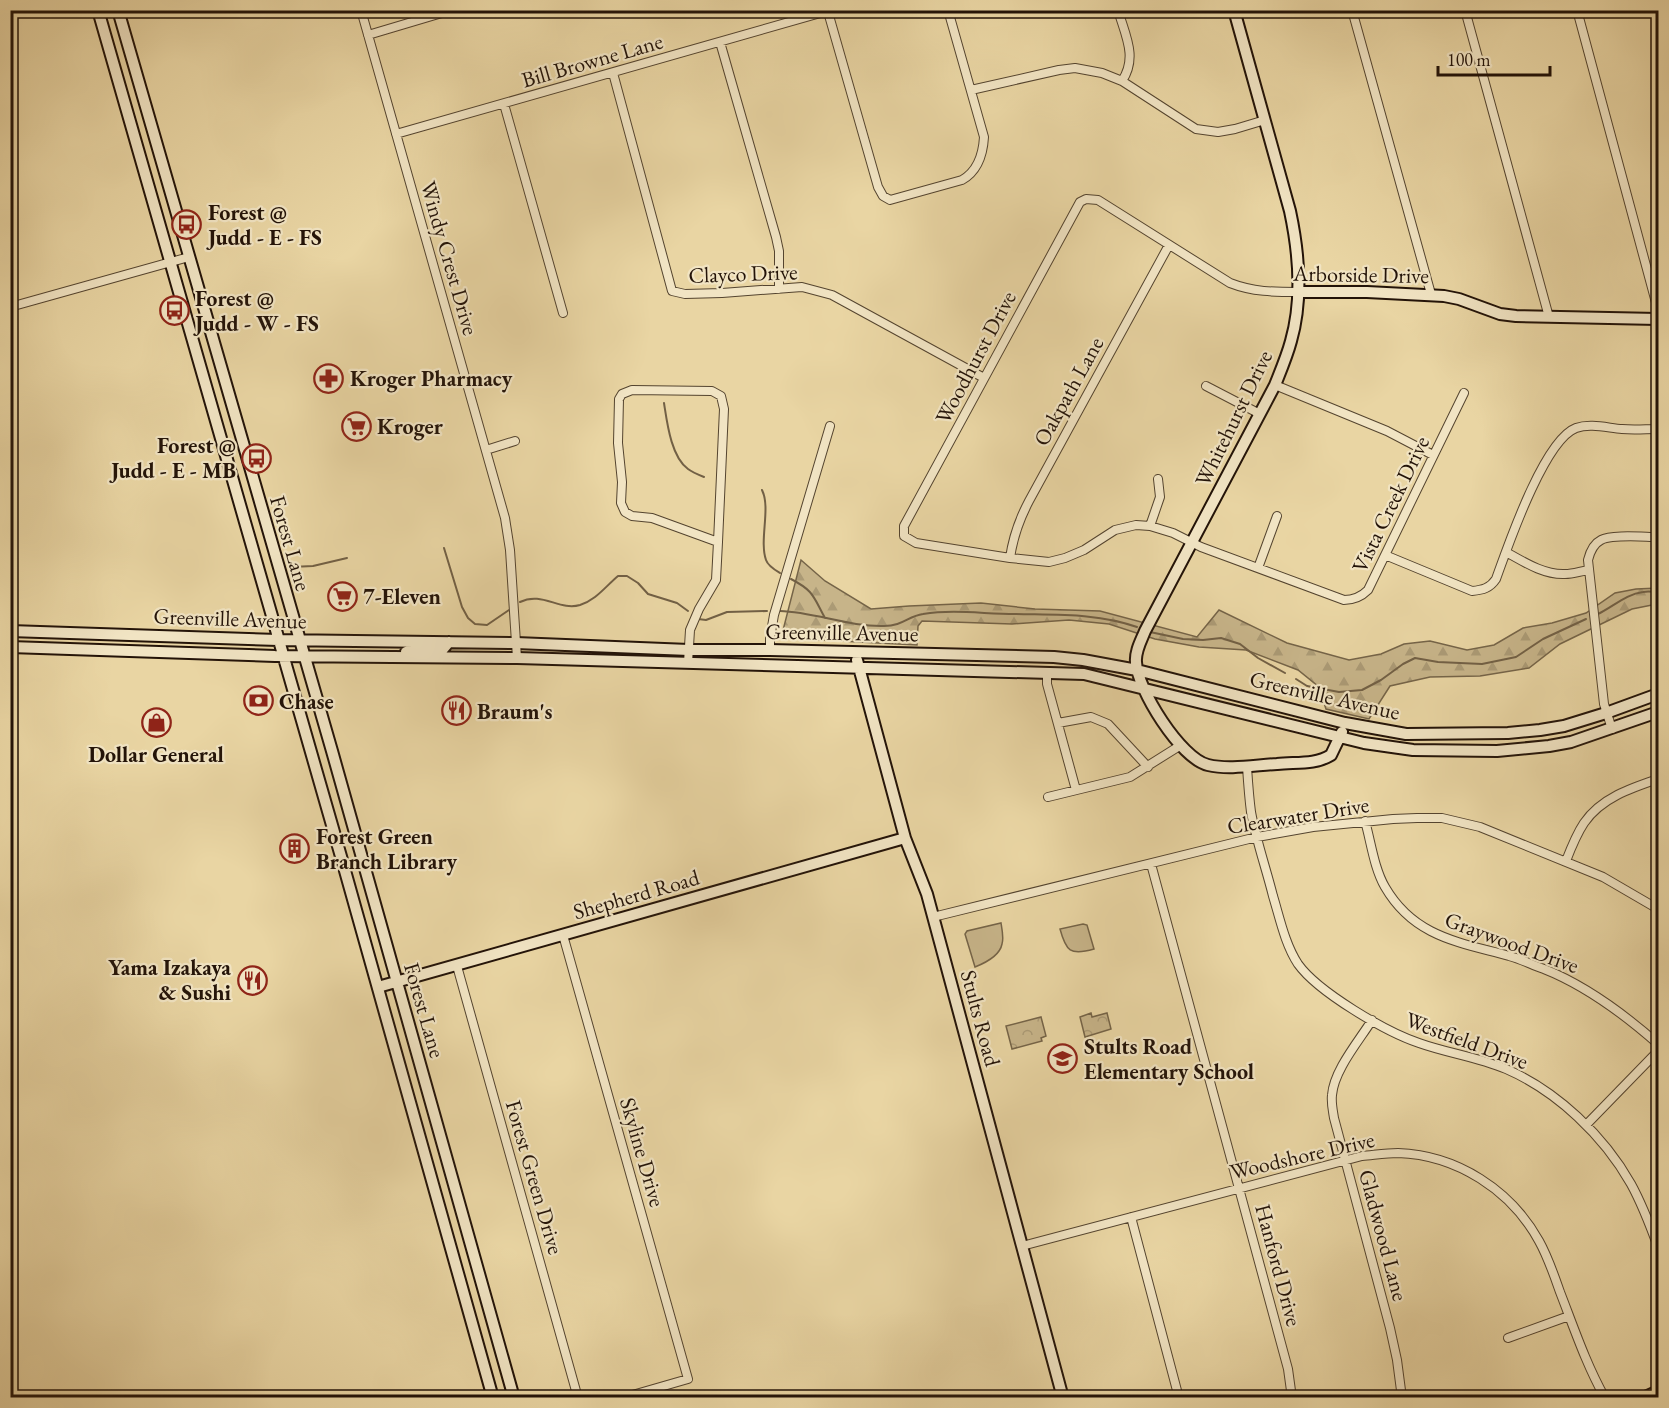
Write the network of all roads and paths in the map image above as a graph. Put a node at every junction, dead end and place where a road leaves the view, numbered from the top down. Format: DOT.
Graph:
graph roads {
  1 [pos="98,10"];
  2 [pos="118,10"];
  3 [pos="361,10"];
  4 [pos="452,10"];
  5 [pos="948,10"];
  6 [pos="1118,10"];
  7 [pos="1234,10"];
  8 [pos="1352,10"];
  9 [pos="1465,10"];
  10 [pos="1576,10"];
  11 [pos="830,11"];
  12 [pos="368,34"];
  13 [pos="720,42"];
  14 [pos="613,73"];
  15 [pos="1122,81"];
  16 [pos="141,89"];
  17 [pos="971,90"];
  18 [pos="122,95"];
  19 [pos="504,104"];
  20 [pos="1265,120"];
  21 [pos="396,134"];
  22 [pos="1086,199"];
  23 [pos="1169,245"];
  24 [pos="189,257"];
  25 [pos="171,262"];
  26 [pos="778,289"];
  27 [pos="1298,292"];
  28 [pos="1431,294"];
  29 [pos="10,307"];
  30 [pos="1659,310"];
  31 [pos="563,313"];
  32 [pos="1549,317"];
  33 [pos="1659,319"];
  34 [pos="217,355"];
  35 [pos="199,360"];
  36 [pos="984,378"];
  37 [pos="1275,385"];
  38 [pos="1206,386"];
  39 [pos="1464,393"];
  40 [pos="1260,414"];
  41 [pos="830,426"];
  42 [pos="1659,429"];
  43 [pos="241,437"];
  44 [pos="515,441"];
  45 [pos="222,443"];
  46 [pos="486,450"];
  47 [pos="1433,455"];
  48 [pos="1158,479"];
  49 [pos="1276,516"];
  50 [pos="266,526"];
  51 [pos="1150,526"];
  52 [pos="1659,537"];
  53 [pos="249,538"];
  54 [pos="718,542"];
  55 [pos="1192,542"];
  56 [pos="1506,552"];
  57 [pos="1385,555"];
  58 [pos="1010,558"];
  59 [pos="1258,568"];
  60 [pos="1589,570"];
  61 [pos="10,631"];
  62 [pos="31,632"];
  63 [pos="112,634"];
  64 [pos="299,639"];
  65 [pos="278,640"];
  66 [pos="449,642"];
  67 [pos="516,643"];
  68 [pos="10,647"];
  69 [pos="29,648"];
  70 [pos="111,650"];
  71 [pos="689,650"];
  72 [pos="770,650"];
  73 [pos="855,651"];
  74 [pos="283,656"];
  75 [pos="304,656"];
  76 [pos="398,657"];
  77 [pos="517,658"];
  78 [pos="688,663"];
  79 [pos="859,667"];
  80 [pos="1137,670"];
  81 [pos="1047,672"];
  82 [pos="1143,688"];
  83 [pos="1659,694"];
  84 [pos="1659,712"];
  85 [pos="1606,713"];
  86 [pos="1058,723"];
  87 [pos="1345,723"];
  88 [pos="1612,729"];
  89 [pos="1340,736"];
  90 [pos="1181,745"];
  91 [pos="332,751"];
  92 [pos="312,756"];
  93 [pos="1148,767"];
  94 [pos="1247,767"];
  95 [pos="1659,779"];
  96 [pos="1076,790"];
  97 [pos="1047,797"];
  98 [pos="1365,821"];
  99 [pos="1257,837"];
  100 [pos="905,838"];
  101 [pos="361,854"];
  102 [pos="342,860"];
  103 [pos="1566,861"];
  104 [pos="1151,864"];
  105 [pos="1659,909"];
  106 [pos="933,917"];
  107 [pos="563,935"];
  108 [pos="457,966"];
  109 [pos="397,982"];
  110 [pos="378,987"];
  111 [pos="1372,1020"];
  112 [pos="1659,1044"];
  113 [pos="1659,1051"];
  114 [pos="421,1065"];
  115 [pos="402,1071"];
  116 [pos="1586,1125"];
  117 [pos="1345,1159"];
  118 [pos="1239,1188"];
  119 [pos="1131,1217"];
  120 [pos="1022,1246"];
  121 [pos="1659,1247"];
  122 [pos="488,1305"];
  123 [pos="469,1311"];
  124 [pos="1569,1316"];
  125 [pos="1508,1338"];
  126 [pos="1659,1391"];
  127 [pos="494,1398"];
  128 [pos="514,1398"];
  129 [pos="578,1398"];
  130 [pos="622,1398"];
  131 [pos="1063,1398"];
  132 [pos="1179,1398"];
  133 [pos="1292,1398"];
  134 [pos="1402,1398"];
  135 [pos="1605,1398"];
  136 [pos="1643,1398"];
  1 -- 18 [label="main road, Forest Lane"];
  2 -- 16 [label="main road, Forest Lane"];
  3 -- 12 [label="street, Windy Crest Drive"];
  4 -- 12 [label="street"];
  5 -- 17 [label="street"];
  6 -- 15 [label="street"];
  7 -- 20 [label="main road, Whitehurst Drive"];
  8 -- 28 [label="street"];
  9 -- 32 [label="street"];
  10 -- 30 [label="street"];
  11 -- 13 [label="street, Bill Browne Lane"];
  11 -- 17 [label="street"];
  12 -- 21 [label="street, Windy Crest Drive"];
  13 -- 14 [label="street, Bill Browne Lane"];
  13 -- 26 [label="street"];
  14 -- 19 [label="street, Bill Browne Lane"];
  14 -- 26 [label="street, Clayco Drive"];
  15 -- 17 [label="street"];
  15 -- 20 [label="street"];
  16 -- 18 [label="main road"];
  16 -- 24 [label="main road, Forest Lane"];
  18 -- 25 [label="main road, Forest Lane"];
  19 -- 21 [label="street, Bill Browne Lane"];
  19 -- 31 [label="street"];
  20 -- 27 [label="main road, Whitehurst Drive"];
  21 -- 46 [label="street, Windy Crest Drive"];
  22 -- 23 [label="street, Arborside Drive"];
  22 -- 36 [label="street, Woodhurst Drive"];
  23 -- 27 [label="street, Arborside Drive"];
  23 -- 58 [label="street, Oakpath Lane"];
  24 -- 25 [label="street"];
  24 -- 34 [label="main road, Forest Lane"];
  25 -- 29 [label="street"];
  25 -- 35 [label="main road, Forest Lane"];
  26 -- 36 [label="street, Clayco Drive"];
  27 -- 28 [label="main road, Arborside Drive"];
  27 -- 37 [label="main road, Whitehurst Drive"];
  28 -- 32 [label="main road, Arborside Drive"];
  32 -- 33 [label="main road, Arborside Drive"];
  34 -- 35 [label="main road"];
  34 -- 43 [label="main road, Forest Lane"];
  35 -- 45 [label="main road, Forest Lane"];
  36 -- 58 [label="street, Woodhurst Drive"];
  37 -- 40 [label="main road, Whitehurst Drive"];
  37 -- 47 [label="street"];
  38 -- 40 [label="street"];
  39 -- 47 [label="street, Vista Creek Drive"];
  40 -- 55 [label="main road, Whitehurst Drive"];
  41 -- 72 [label="street"];
  42 -- 56 [label="street"];
  43 -- 45 [label="main road"];
  43 -- 50 [label="main road, Forest Lane"];
  44 -- 46 [label="street"];
  45 -- 53 [label="main road, Forest Lane"];
  46 -- 67 [label="street, Windy Crest Drive"];
  47 -- 57 [label="street, Vista Creek Drive"];
  48 -- 51 [label="street"];
  49 -- 59 [label="street"];
  50 -- 53 [label="main road"];
  50 -- 64 [label="main road, Forest Lane"];
  51 -- 55 [label="street, Vista Creek Drive"];
  51 -- 58 [label="street"];
  52 -- 60 [label="street"];
  53 -- 65 [label="main road, Forest Lane"];
  54 -- 54 [label="street"];
  54 -- 71 [label="street"];
  55 -- 59 [label="street, Vista Creek Drive"];
  55 -- 80 [label="main road, Whitehurst Drive"];
  56 -- 57 [label="street"];
  56 -- 60 [label="street"];
  57 -- 59 [label="street, Vista Creek Drive"];
  60 -- 85 [label="street"];
  61 -- 62 [label="main road, Greenville Avenue"];
  62 -- 63 [label="main road, Greenville Avenue"];
  62 -- 69 [label="main road"];
  63 -- 65 [label="main road, Greenville Avenue"];
  63 -- 70 [label="main road"];
  64 -- 65 [label="main road, Greenville Avenue"];
  64 -- 66 [label="main road, Greenville Avenue"];
  64 -- 75 [label="main road, Forest Lane"];
  65 -- 74 [label="main road, Forest Lane"];
  66 -- 67 [label="main road, Greenville Avenue"];
  66 -- 76 [label="main road"];
  67 -- 71 [label="main road, Greenville Avenue"];
  67 -- 77 [label="street, Windy Crest Drive"];
  68 -- 69 [label="main road, Greenville Avenue"];
  69 -- 70 [label="main road, Greenville Avenue"];
  70 -- 74 [label="main road, Greenville Avenue"];
  71 -- 72 [label="main road, Greenville Avenue"];
  71 -- 78 [label="street"];
  72 -- 73 [label="main road, Greenville Avenue"];
  73 -- 79 [label="main road, Stults Road"];
  73 -- 80 [label="main road, Greenville Avenue"];
  74 -- 75 [label="main road, Greenville Avenue"];
  74 -- 92 [label="main road, Forest Lane"];
  75 -- 76 [label="main road, Greenville Avenue"];
  75 -- 91 [label="main road, Forest Lane"];
  76 -- 77 [label="main road, Greenville Avenue"];
  77 -- 78 [label="main road, Greenville Avenue"];
  78 -- 79 [label="main road, Greenville Avenue"];
  79 -- 81 [label="main road, Greenville Avenue"];
  79 -- 100 [label="main road, Stults Road"];
  80 -- 82 [label="main road, Whitehurst Drive"];
  80 -- 87 [label="main road, Greenville Avenue"];
  81 -- 82 [label="main road, Greenville Avenue"];
  81 -- 86 [label="street"];
  82 -- 89 [label="main road, Greenville Avenue"];
  82 -- 90 [label="main road, Whitehurst Drive"];
  83 -- 85 [label="main road, Greenville Avenue"];
  84 -- 88 [label="main road, Greenville Avenue"];
  85 -- 87 [label="main road, Greenville Avenue"];
  85 -- 88 [label="street"];
  86 -- 93 [label="street"];
  86 -- 96 [label="street"];
  87 -- 89 [label="main road, Whitehurst Drive"];
  88 -- 89 [label="main road, Greenville Avenue"];
  89 -- 94 [label="main road, Whitehurst Drive"];
  90 -- 93 [label="street"];
  90 -- 94 [label="main road, Whitehurst Drive"];
  91 -- 92 [label="main road"];
  91 -- 101 [label="main road, Forest Lane"];
  92 -- 102 [label="main road, Forest Lane"];
  93 -- 96 [label="street"];
  94 -- 99 [label="street, Westfield Drive"];
  95 -- 103 [label="street"];
  96 -- 97 [label="street"];
  98 -- 99 [label="street, Clearwater Drive"];
  98 -- 103 [label="street, Clearwater Drive"];
  98 -- 112 [label="street, Graywood Drive"];
  99 -- 104 [label="street, Clearwater Drive"];
  99 -- 111 [label="street, Westfield Drive"];
  100 -- 106 [label="main road, Stults Road"];
  100 -- 107 [label="main road, Shepherd Road"];
  101 -- 102 [label="main road"];
  101 -- 109 [label="main road, Forest Lane"];
  102 -- 110 [label="main road, Forest Lane"];
  103 -- 105 [label="street, Clearwater Drive"];
  104 -- 106 [label="street, Clearwater Drive"];
  104 -- 118 [label="street, Hanford Drive"];
  106 -- 120 [label="main road, Stults Road"];
  107 -- 108 [label="main road, Shepherd Road"];
  107 -- 130 [label="street, Skyline Drive"];
  108 -- 109 [label="main road, Shepherd Road"];
  108 -- 129 [label="street, Forest Green Drive"];
  109 -- 110 [label="main road, Shepherd Road"];
  109 -- 114 [label="main road, Forest Lane"];
  110 -- 115 [label="main road, Forest Lane"];
  111 -- 116 [label="street, Westfield Drive"];
  111 -- 117 [label="street, Gladwood Lane"];
  113 -- 116 [label="street"];
  114 -- 115 [label="main road"];
  114 -- 122 [label="main road, Forest Lane"];
  115 -- 123 [label="main road, Forest Lane"];
  116 -- 121 [label="street, Westfield Drive"];
  117 -- 118 [label="street, Woodshore Drive"];
  117 -- 124 [label="street, Woodshore Drive"];
  117 -- 134 [label="street, Gladwood Lane"];
  118 -- 119 [label="street, Woodshore Drive"];
  118 -- 133 [label="street, Hanford Drive"];
  119 -- 120 [label="street, Woodshore Drive"];
  119 -- 132 [label="street"];
  120 -- 131 [label="main road, Stults Road"];
  122 -- 123 [label="main road"];
  122 -- 128 [label="main road, Forest Lane"];
  123 -- 127 [label="main road, Forest Lane"];
  124 -- 125 [label="street"];
  124 -- 135 [label="street, Woodshore Drive"];
  126 -- 136 [label="main road"];
}
